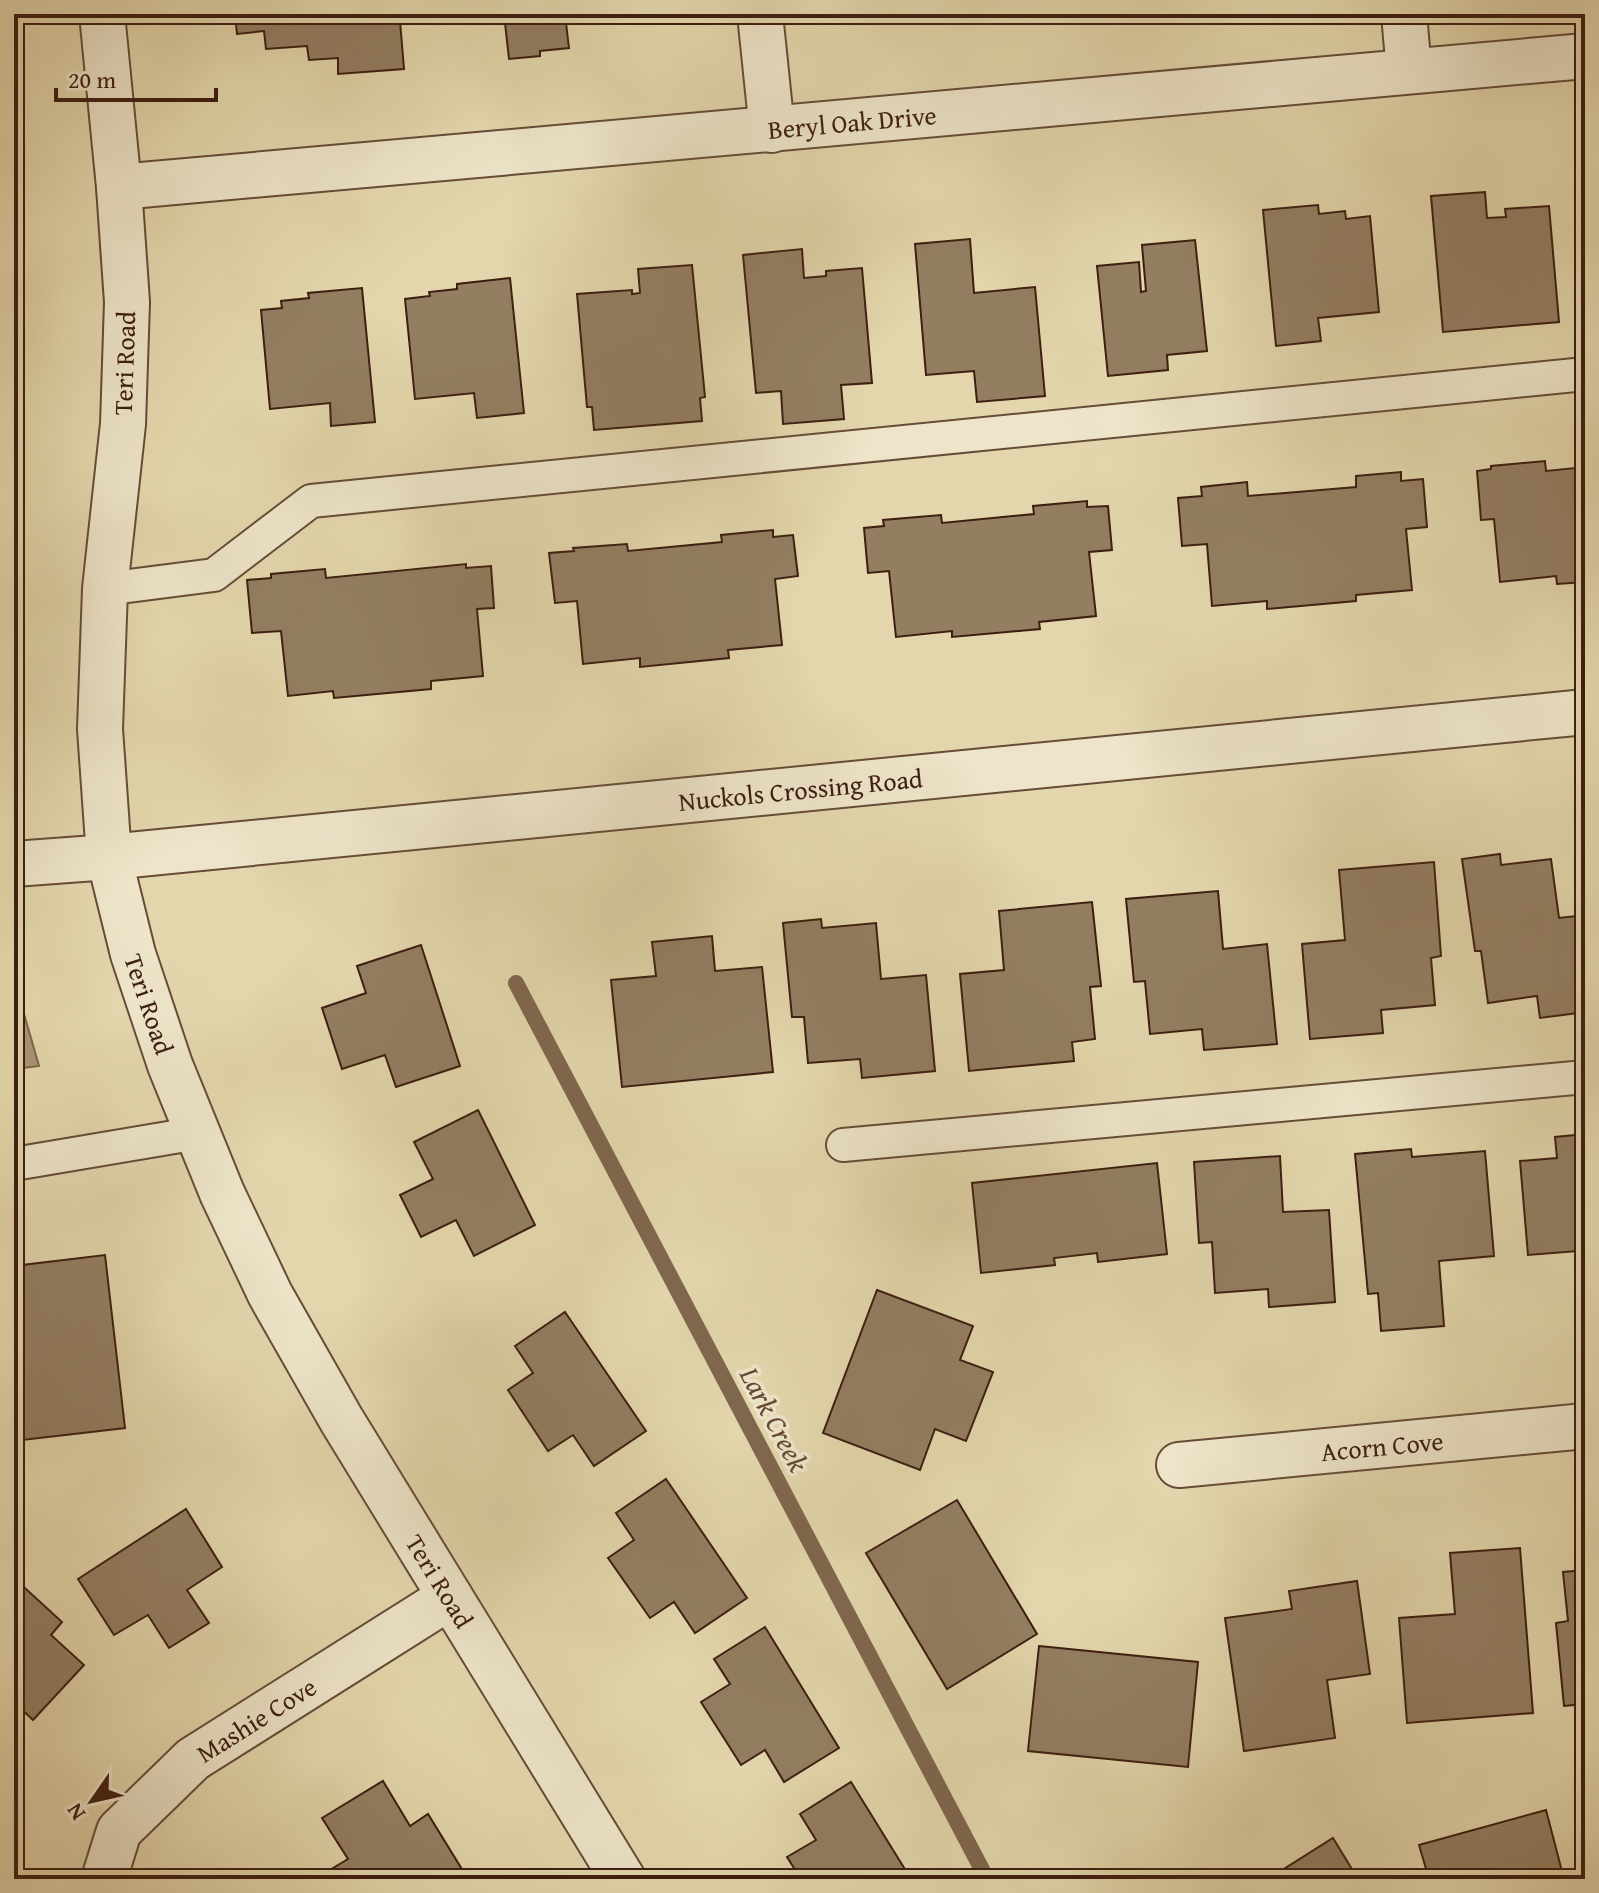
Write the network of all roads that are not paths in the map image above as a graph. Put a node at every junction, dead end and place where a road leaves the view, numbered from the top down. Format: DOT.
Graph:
graph roads {
  1 [pos="102,14"];
  2 [pos="760,14"];
  3 [pos="1404,14"];
  4 [pos="1585,56"];
  5 [pos="1409,71"];
  6 [pos="772,130"];
  7 [pos="119,187"];
  8 [pos="1585,374"];
  9 [pos="105,589"];
  10 [pos="1585,712"];
  11 [pos="109,857"];
  12 [pos="14,864"];
  13 [pos="1585,1077"];
  14 [pos="198,1133"];
  15 [pos="843,1145"];
  16 [pos="14,1164"];
  17 [pos="1585,1426"];
  18 [pos="1179,1465"];
  19 [pos="450,1597"];
  20 [pos="104,1879"];
  21 [pos="623,1879"];
  1 -- 7 [label="street, Teri Road"];
  2 -- 6 [label="street"];
  3 -- 5 [label="street"];
  4 -- 5 [label="street, Beryl Oak Drive"];
  5 -- 6 [label="street, Beryl Oak Drive"];
  6 -- 7 [label="street, Beryl Oak Drive"];
  7 -- 9 [label="street, Teri Road"];
  8 -- 9 [label="lane"];
  9 -- 11 [label="street, Teri Road"];
  10 -- 11 [label="street, Nuckols Crossing Road"];
  11 -- 12 [label="street, Nuckols Crossing Road"];
  11 -- 14 [label="street, Teri Road"];
  13 -- 15 [label="lane"];
  14 -- 16 [label="lane"];
  14 -- 19 [label="street, Teri Road"];
  17 -- 18 [label="street, Acorn Cove"];
  19 -- 20 [label="street, Mashie Cove"];
  19 -- 21 [label="street, Teri Road"];
}
